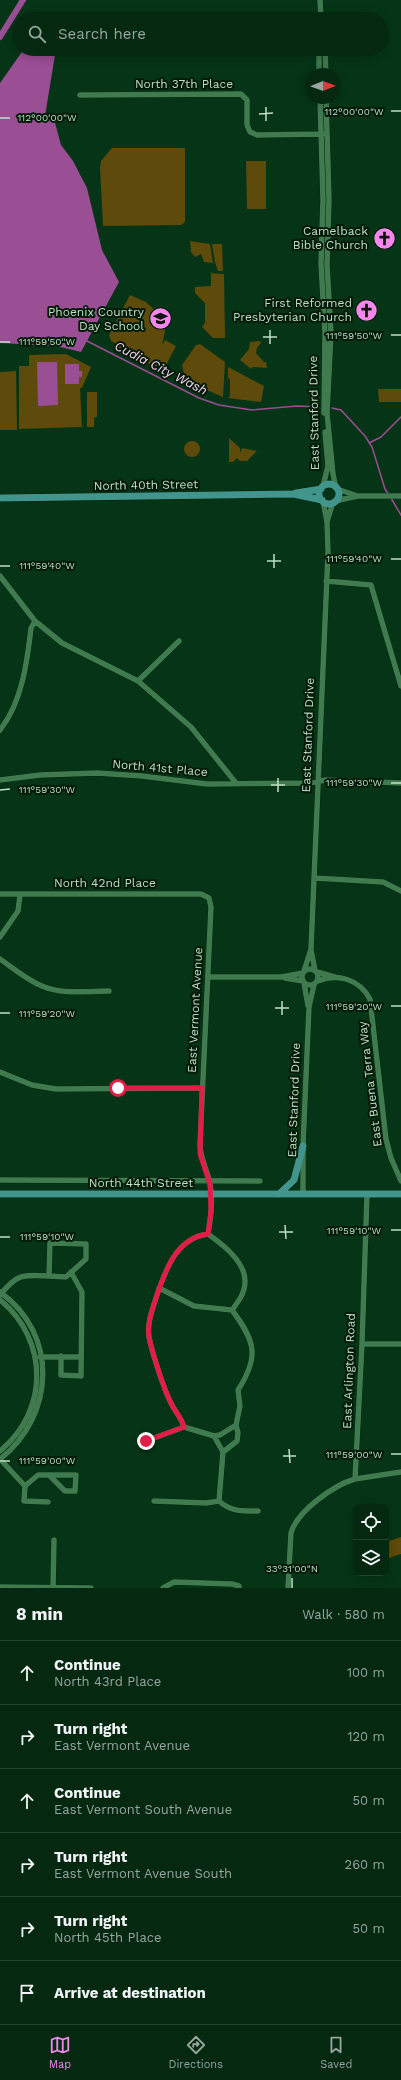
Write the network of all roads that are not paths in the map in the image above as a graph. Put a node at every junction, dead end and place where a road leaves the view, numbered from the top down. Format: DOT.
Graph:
graph roads {
  1 [pos="320,0"];
  2 [pos="321,12"];
  3 [pos="319,56"];
  4 [pos="325,56"];
  5 [pos="319,68"];
  6 [pos="326,68"];
  7 [pos="80,95"];
  8 [pos="321,104"];
  9 [pos="326,104"];
  10 [pos="324,134"];
  11 [pos="322,488"];
  12 [pos="337,488"];
  13 [pos="293,494"];
  14 [pos="358,496"];
  15 [pos="401,496"];
  16 [pos="0,498"];
  17 [pos="322,501"];
  18 [pos="334,502"];
  19 [pos="327,522"];
  20 [pos="0,576"];
  21 [pos="326,581"];
  22 [pos="35,621"];
  23 [pos="179,641"];
  24 [pos="138,681"];
  25 [pos="401,686"];
  26 [pos="0,730"];
  27 [pos="0,780"];
  28 [pos="317,782"];
  29 [pos="401,782"];
  30 [pos="236,783"];
  31 [pos="314,878"];
  32 [pos="401,891"];
  33 [pos="0,894"];
  34 [pos="20,895"];
  35 [pos="209,898"];
  36 [pos="0,937"];
  37 [pos="311,949"];
  38 [pos="0,959"];
  39 [pos="316,971"];
  40 [pos="304,972"];
  41 [pos="208,977"];
  42 [pos="281,977"];
  43 [pos="335,977"];
  44 [pos="304,982"];
  45 [pos="316,982"];
  46 [pos="109,991"];
  47 [pos="309,1007"];
  48 [pos="0,1072"];
  49 [pos="202,1088"];
  50 [pos="303,1146"];
  51 [pos="0,1180"];
  52 [pos="209,1180"];
  53 [pos="260,1181"];
  54 [pos="401,1181"];
  55 [pos="0,1194"];
  56 [pos="211,1194"];
  57 [pos="279,1194"];
  58 [pos="303,1194"];
  59 [pos="367,1194"];
  60 [pos="401,1194"];
  61 [pos="208,1234"];
  62 [pos="72,1272"];
  63 [pos="49,1276"];
  64 [pos="159,1288"];
  65 [pos="0,1294"];
  66 [pos="0,1300"];
  67 [pos="232,1310"];
  68 [pos="362,1344"];
  69 [pos="401,1344"];
  70 [pos="61,1356"];
  71 [pos="39,1357"];
  72 [pos="81,1357"];
  73 [pos="236,1425"];
  74 [pos="184,1427"];
  75 [pos="214,1436"];
  76 [pos="146,1441"];
  77 [pos="0,1451"];
  78 [pos="223,1452"];
  79 [pos="0,1459"];
  80 [pos="401,1472"];
  81 [pos="49,1475"];
  82 [pos="355,1479"];
  83 [pos="25,1486"];
  84 [pos="154,1501"];
  85 [pos="219,1501"];
  86 [pos="48,1502"];
  87 [pos="258,1511"];
  88 [pos="54,1540"];
  89 [pos="0,1587"];
  90 [pos="53,1587"];
  91 [pos="91,1588"];
  92 [pos="162,1588"];
  93 [pos="239,1588"];
  94 [pos="288,1588"];
  1 -- 2 [label="street"];
  3 -- 5 [label="street"];
  4 -- 6 [label="street"];
  7 -- 10 [label="street, North 37th Place"];
  8 -- 10 [label="street, East Stanford Drive"];
  9 -- 10 [label="street, East Stanford Drive"];
  10 -- 11 [label="street, East Stanford Drive"];
  10 -- 12 [label="street, East Stanford Drive"];
  11 -- 12 [label="main road"];
  11 -- 13 [label="main road, North 40th Street"];
  11 -- 17 [label="main road"];
  12 -- 14 [label="street"];
  12 -- 18 [label="main road"];
  13 -- 16 [label="main road, North 40th Street"];
  13 -- 17 [label="main road, North 40th Street"];
  14 -- 15 [label="street"];
  14 -- 18 [label="street"];
  17 -- 18 [label="main road"];
  17 -- 19 [label="street, East Stanford Drive"];
  18 -- 19 [label="street, East Stanford Drive"];
  19 -- 21 [label="street, East Stanford Drive"];
  20 -- 22 [label="street"];
  21 -- 25 [label="street"];
  21 -- 28 [label="street, East Stanford Drive"];
  22 -- 24 [label="street"];
  22 -- 26 [label="street"];
  23 -- 24 [label="street"];
  24 -- 30 [label="street"];
  27 -- 30 [label="street, North 41st Place"];
  28 -- 29 [label="street, North 41st Place"];
  28 -- 30 [label="street, North 41st Place"];
  28 -- 31 [label="street, East Stanford Drive"];
  31 -- 32 [label="street"];
  31 -- 37 [label="street, East Stanford Drive"];
  33 -- 34 [label="street, North 42nd Place"];
  34 -- 35 [label="street, North 42nd Place"];
  34 -- 36 [label="street"];
  35 -- 41 [label="street, East Vermont Avenue"];
  37 -- 39 [label="street, East Stanford Drive"];
  37 -- 40 [label="street, East Stanford Drive"];
  38 -- 46 [label="street"];
  39 -- 40 [label="street"];
  39 -- 43 [label="street"];
  39 -- 45 [label="street, East Stanford Drive"];
  40 -- 42 [label="street"];
  40 -- 44 [label="street, East Stanford Drive"];
  41 -- 42 [label="street"];
  41 -- 49 [label="street, East Vermont Avenue"];
  42 -- 44 [label="street"];
  43 -- 45 [label="street"];
  43 -- 54 [label="street, East Buena Terra Way"];
  44 -- 45 [label="street"];
  44 -- 47 [label="street, East Stanford Drive"];
  45 -- 47 [label="street, East Stanford Drive"];
  47 -- 50 [label="street, East Stanford Drive"];
  48 -- 49 [label="street"];
  49 -- 52 [label="street, East Vermont Avenue"];
  50 -- 57 [label="main road"];
  50 -- 58 [label="street, East Stanford Drive"];
  51 -- 52 [label="street, North 44th Street"];
  52 -- 53 [label="street, North 44th Street"];
  52 -- 56 [label="street, East Vermont Avenue"];
  55 -- 56 [label="main road, North 44th Street"];
  56 -- 57 [label="main road, North 44th Street"];
  56 -- 61 [label="street, East Vermont Avenue"];
  57 -- 58 [label="main road, North 44th Street"];
  58 -- 59 [label="main road, North 44th Street"];
  59 -- 60 [label="main road, North 44th Street"];
  59 -- 68 [label="street, East Arlington Road"];
  61 -- 64 [label="street"];
  61 -- 67 [label="street"];
  62 -- 63 [label="street"];
  62 -- 63 [label="street"];
  62 -- 72 [label="street"];
  63 -- 65 [label="street"];
  64 -- 67 [label="street"];
  64 -- 74 [label="street"];
  65 -- 71 [label="street"];
  66 -- 71 [label="street"];
  67 -- 73 [label="street"];
  68 -- 69 [label="street"];
  68 -- 82 [label="street, East Arlington Road"];
  70 -- 71 [label="street"];
  70 -- 72 [label="street"];
  70 -- 72 [label="street"];
  71 -- 77 [label="street"];
  71 -- 79 [label="street"];
  73 -- 75 [label="street"];
  73 -- 78 [label="street"];
  74 -- 75 [label="street"];
  74 -- 76 [label="street"];
  75 -- 78 [label="street"];
  78 -- 85 [label="street"];
  79 -- 83 [label="street"];
  80 -- 82 [label="street"];
  81 -- 81 [label="street"];
  81 -- 83 [label="street"];
  82 -- 94 [label="street"];
  83 -- 86 [label="street"];
  84 -- 85 [label="street"];
  85 -- 87 [label="street"];
  88 -- 90 [label="street"];
  89 -- 90 [label="street"];
  90 -- 91 [label="street"];
  92 -- 93 [label="street"];
}
